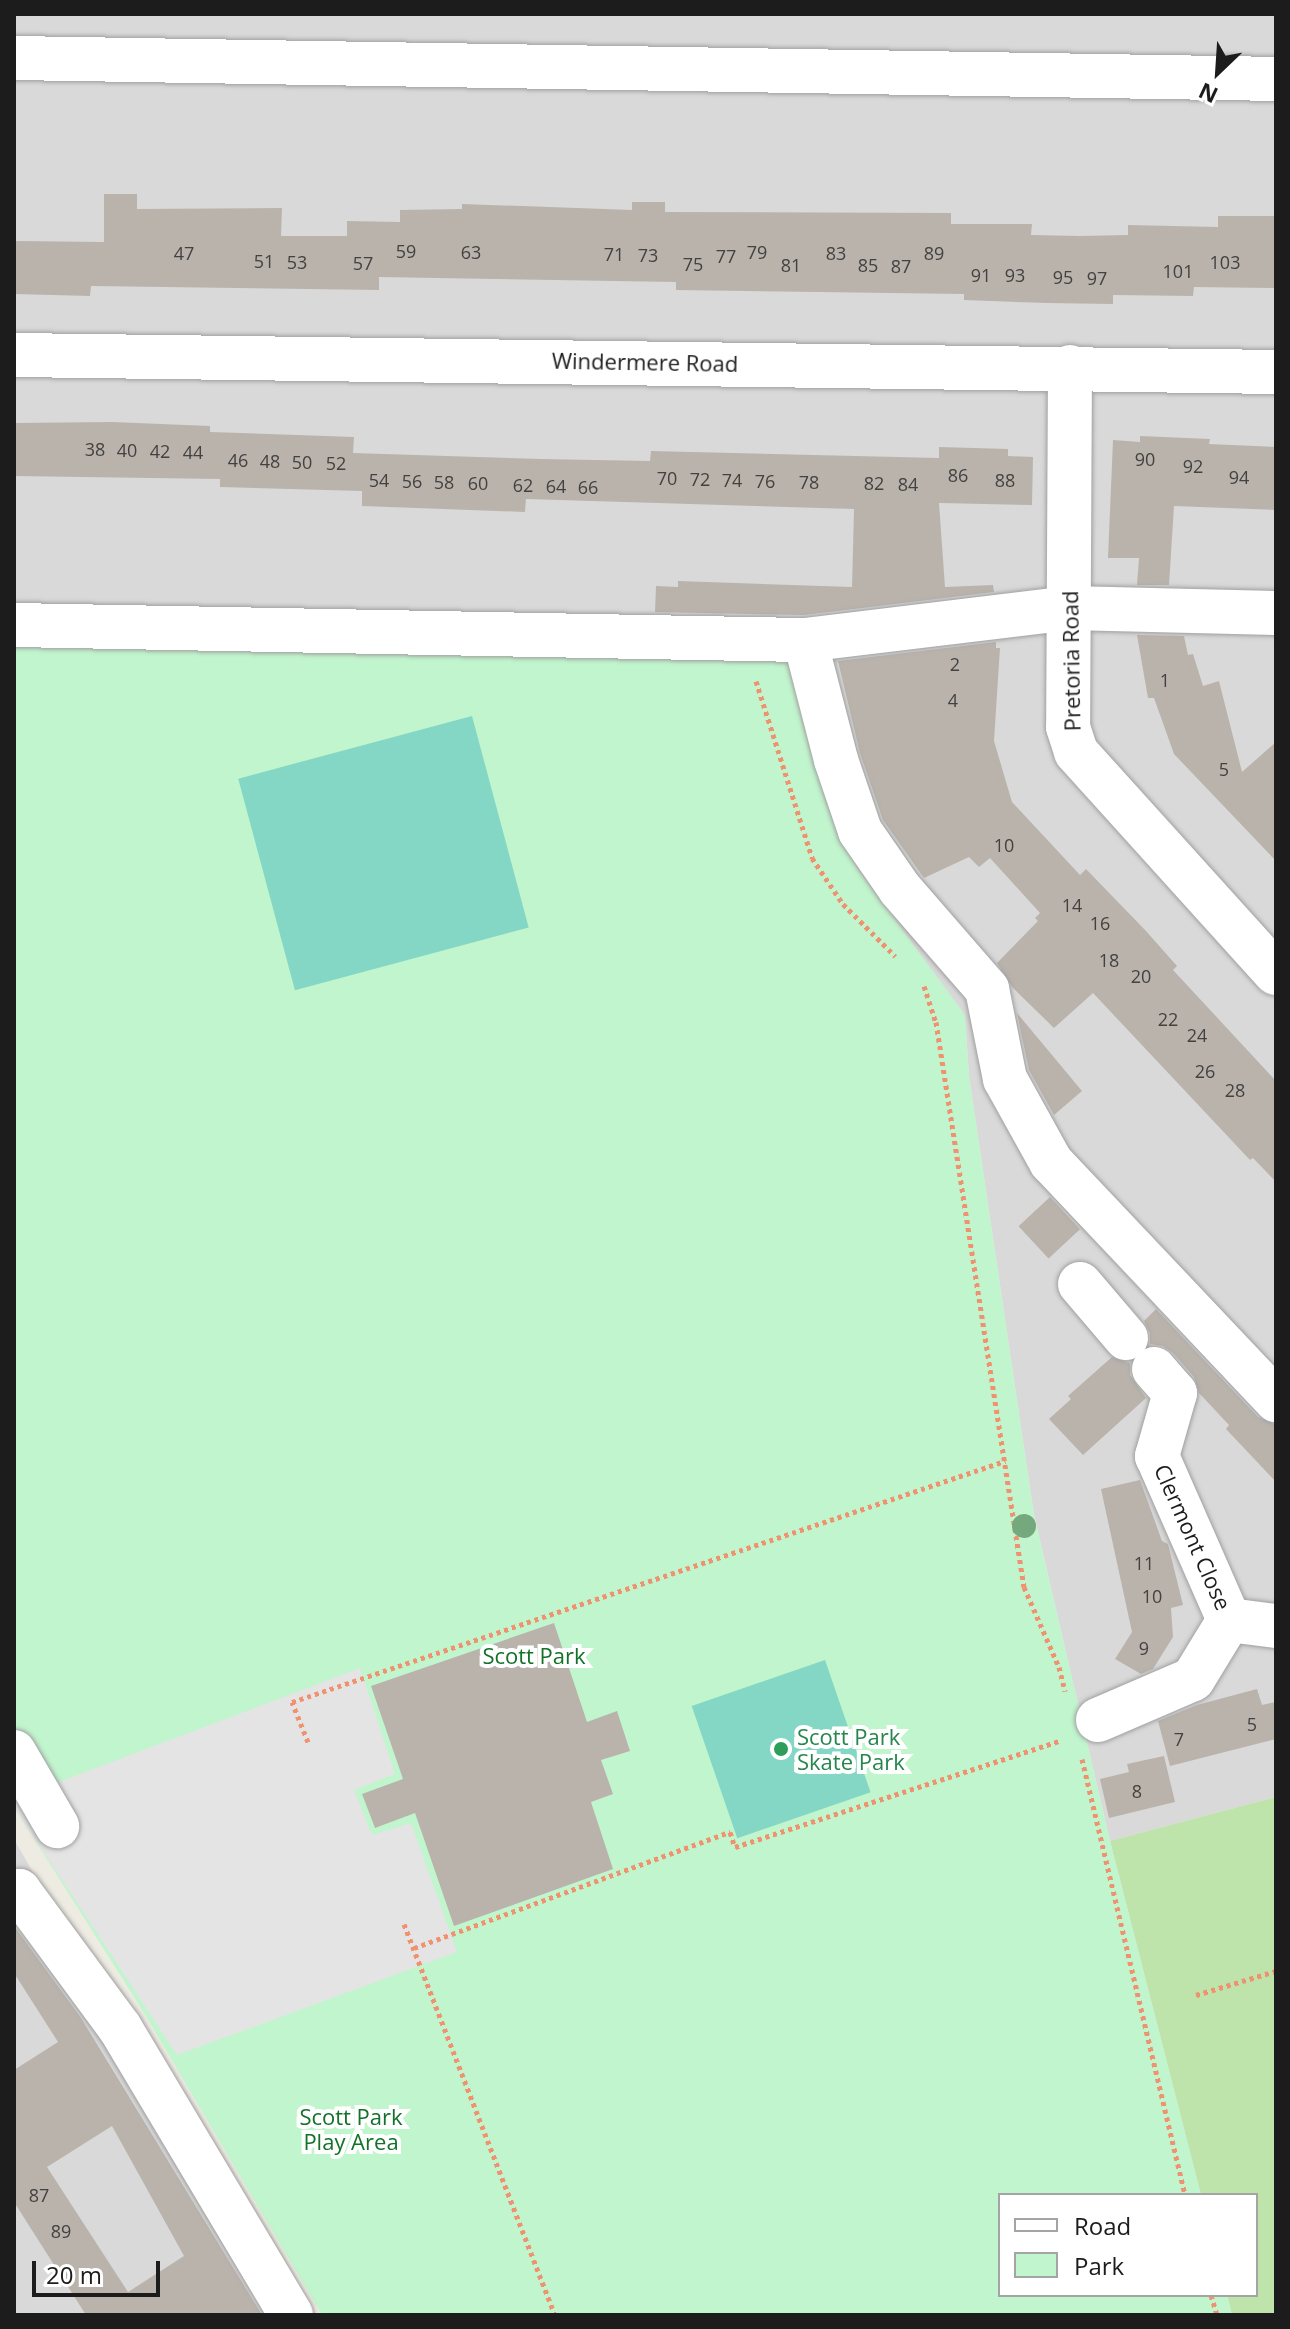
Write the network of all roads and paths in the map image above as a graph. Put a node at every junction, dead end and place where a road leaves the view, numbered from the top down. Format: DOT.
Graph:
graph roads {
  1 [pos="14,58"];
  2 [pos="1276,79"];
  3 [pos="14,355"];
  4 [pos="1070,367"];
  5 [pos="1276,372"];
  6 [pos="1069,608"];
  7 [pos="1276,613"];
  8 [pos="14,625"];
  9 [pos="805,640"];
  10 [pos="752,669"];
  11 [pos="903,963"];
  12 [pos="1276,973"];
  13 [pos="923,983"];
  14 [pos="1080,1284"];
  15 [pos="1276,1400"];
  16 [pos="1005,1461"];
  17 [pos="1229,1620"];
  18 [pos="1276,1626"];
  19 [pos="1076,1726"];
  20 [pos="308,1742"];
  21 [pos="14,1752"];
  22 [pos="57,1826"];
  23 [pos="14,1894"];
  24 [pos="404,1924"];
  25 [pos="414,1948"];
  26 [pos="1276,1971"];
  27 [pos="1196,1995"];
  28 [pos="1185,2193"];
  29 [pos="291,2315"];
  30 [pos="555,2315"];
  1 -- 2 [label="street"];
  3 -- 4 [label="street, Windermere Road"];
  4 -- 5 [label="street, Windermere Road"];
  4 -- 6 [label="street, Pretoria Road"];
  6 -- 7 [label="street"];
  6 -- 9 [label="street"];
  6 -- 12 [label="street, Pretoria Road"];
  8 -- 9 [label="street"];
  9 -- 15 [label="street"];
  10 -- 11 [label="path"];
  13 -- 16 [label="path"];
  14 -- 17 [label="street, Clermont Close"];
  16 -- 19 [label="path"];
  16 -- 20 [label="path"];
  17 -- 18 [label="street, Clermont Close"];
  17 -- 19 [label="street, Clermont Close"];
  19 -- 25 [label="path"];
  19 -- 28 [label="path"];
  21 -- 22 [label="street"];
  23 -- 29 [label="street"];
  24 -- 25 [label="path"];
  25 -- 30 [label="path"];
  26 -- 27 [label="path"];
}
